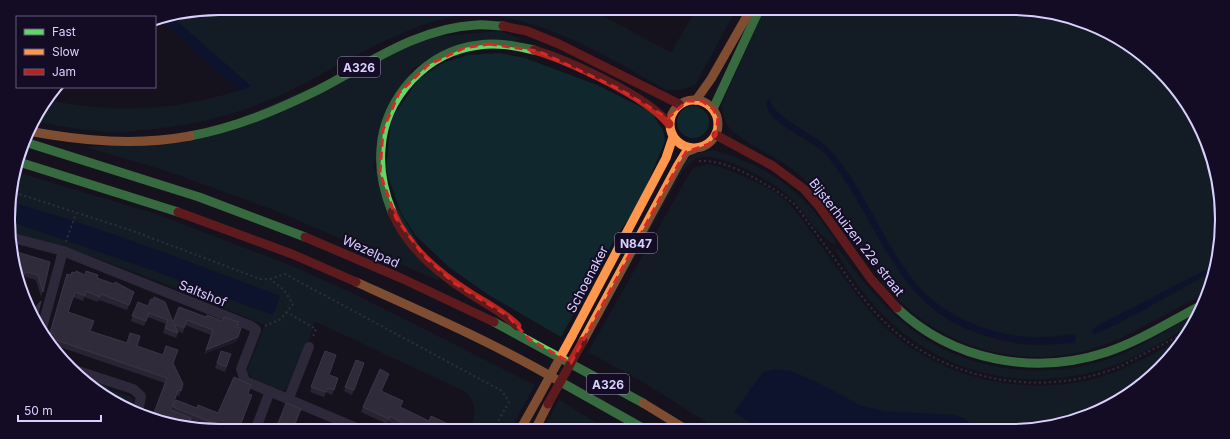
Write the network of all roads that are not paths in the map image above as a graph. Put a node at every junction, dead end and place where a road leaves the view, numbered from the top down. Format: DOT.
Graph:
graph roads {
  1 [pos="748,15"];
  2 [pos="757,15"];
  3 [pos="696,100"];
  4 [pos="679,104"];
  5 [pos="713,109"];
  6 [pos="669,124"];
  7 [pos="35,132"];
  8 [pos="716,135"];
  9 [pos="673,137"];
  10 [pos="30,144"];
  11 [pos="694,149"];
  12 [pos="23,163"];
  13 [pos="16,239"];
  14 [pos="63,251"];
  15 [pos="1195,309"];
  16 [pos="43,324"];
  17 [pos="529,339"];
  18 [pos="309,348"];
  19 [pos="86,373"];
  20 [pos="270,391"];
  21 [pos="289,398"];
  22 [pos="592,398"];
  23 [pos="139,407"];
  24 [pos="614,423"];
  25 [pos="258,424"];
  26 [pos="348,424"];
  27 [pos="523,424"];
  28 [pos="538,424"];
  29 [pos="636,424"];
  30 [pos="677,424"];
  1 -- 3 [label="main road"];
  2 -- 5 [label="main road"];
  3 -- 4 [label="main road"];
  3 -- 5 [label="main road"];
  4 -- 6 [label="main road"];
  4 -- 7 [label="main road, A326"];
  5 -- 8 [label="main road"];
  6 -- 9 [label="main road"];
  6 -- 17 [label="main road, A326"];
  8 -- 11 [label="main road, N847"];
  8 -- 15 [label="main road, Bijsterhuizen 22e straat"];
  9 -- 11 [label="main road"];
  9 -- 27 [label="main road, Schoenaker / N847, bridge"];
  10 -- 17 [label="main road, Wezelpad / A326"];
  11 -- 28 [label="main road, Schoenaker / N847, bridge"];
  12 -- 22 [label="main road, A326"];
  13 -- 14 [label="street, Saltshof"];
  14 -- 16 [label="street"];
  14 -- 20 [label="street, Saltshof"];
  17 -- 30 [label="main road, Wezelpad / A326"];
  18 -- 21 [label="street"];
  19 -- 23 [label="street"];
  20 -- 21 [label="street"];
  20 -- 25 [label="street"];
  21 -- 26 [label="street"];
  22 -- 24 [label="main road, A326"];
  22 -- 29 [label="main road, A326"];
}
